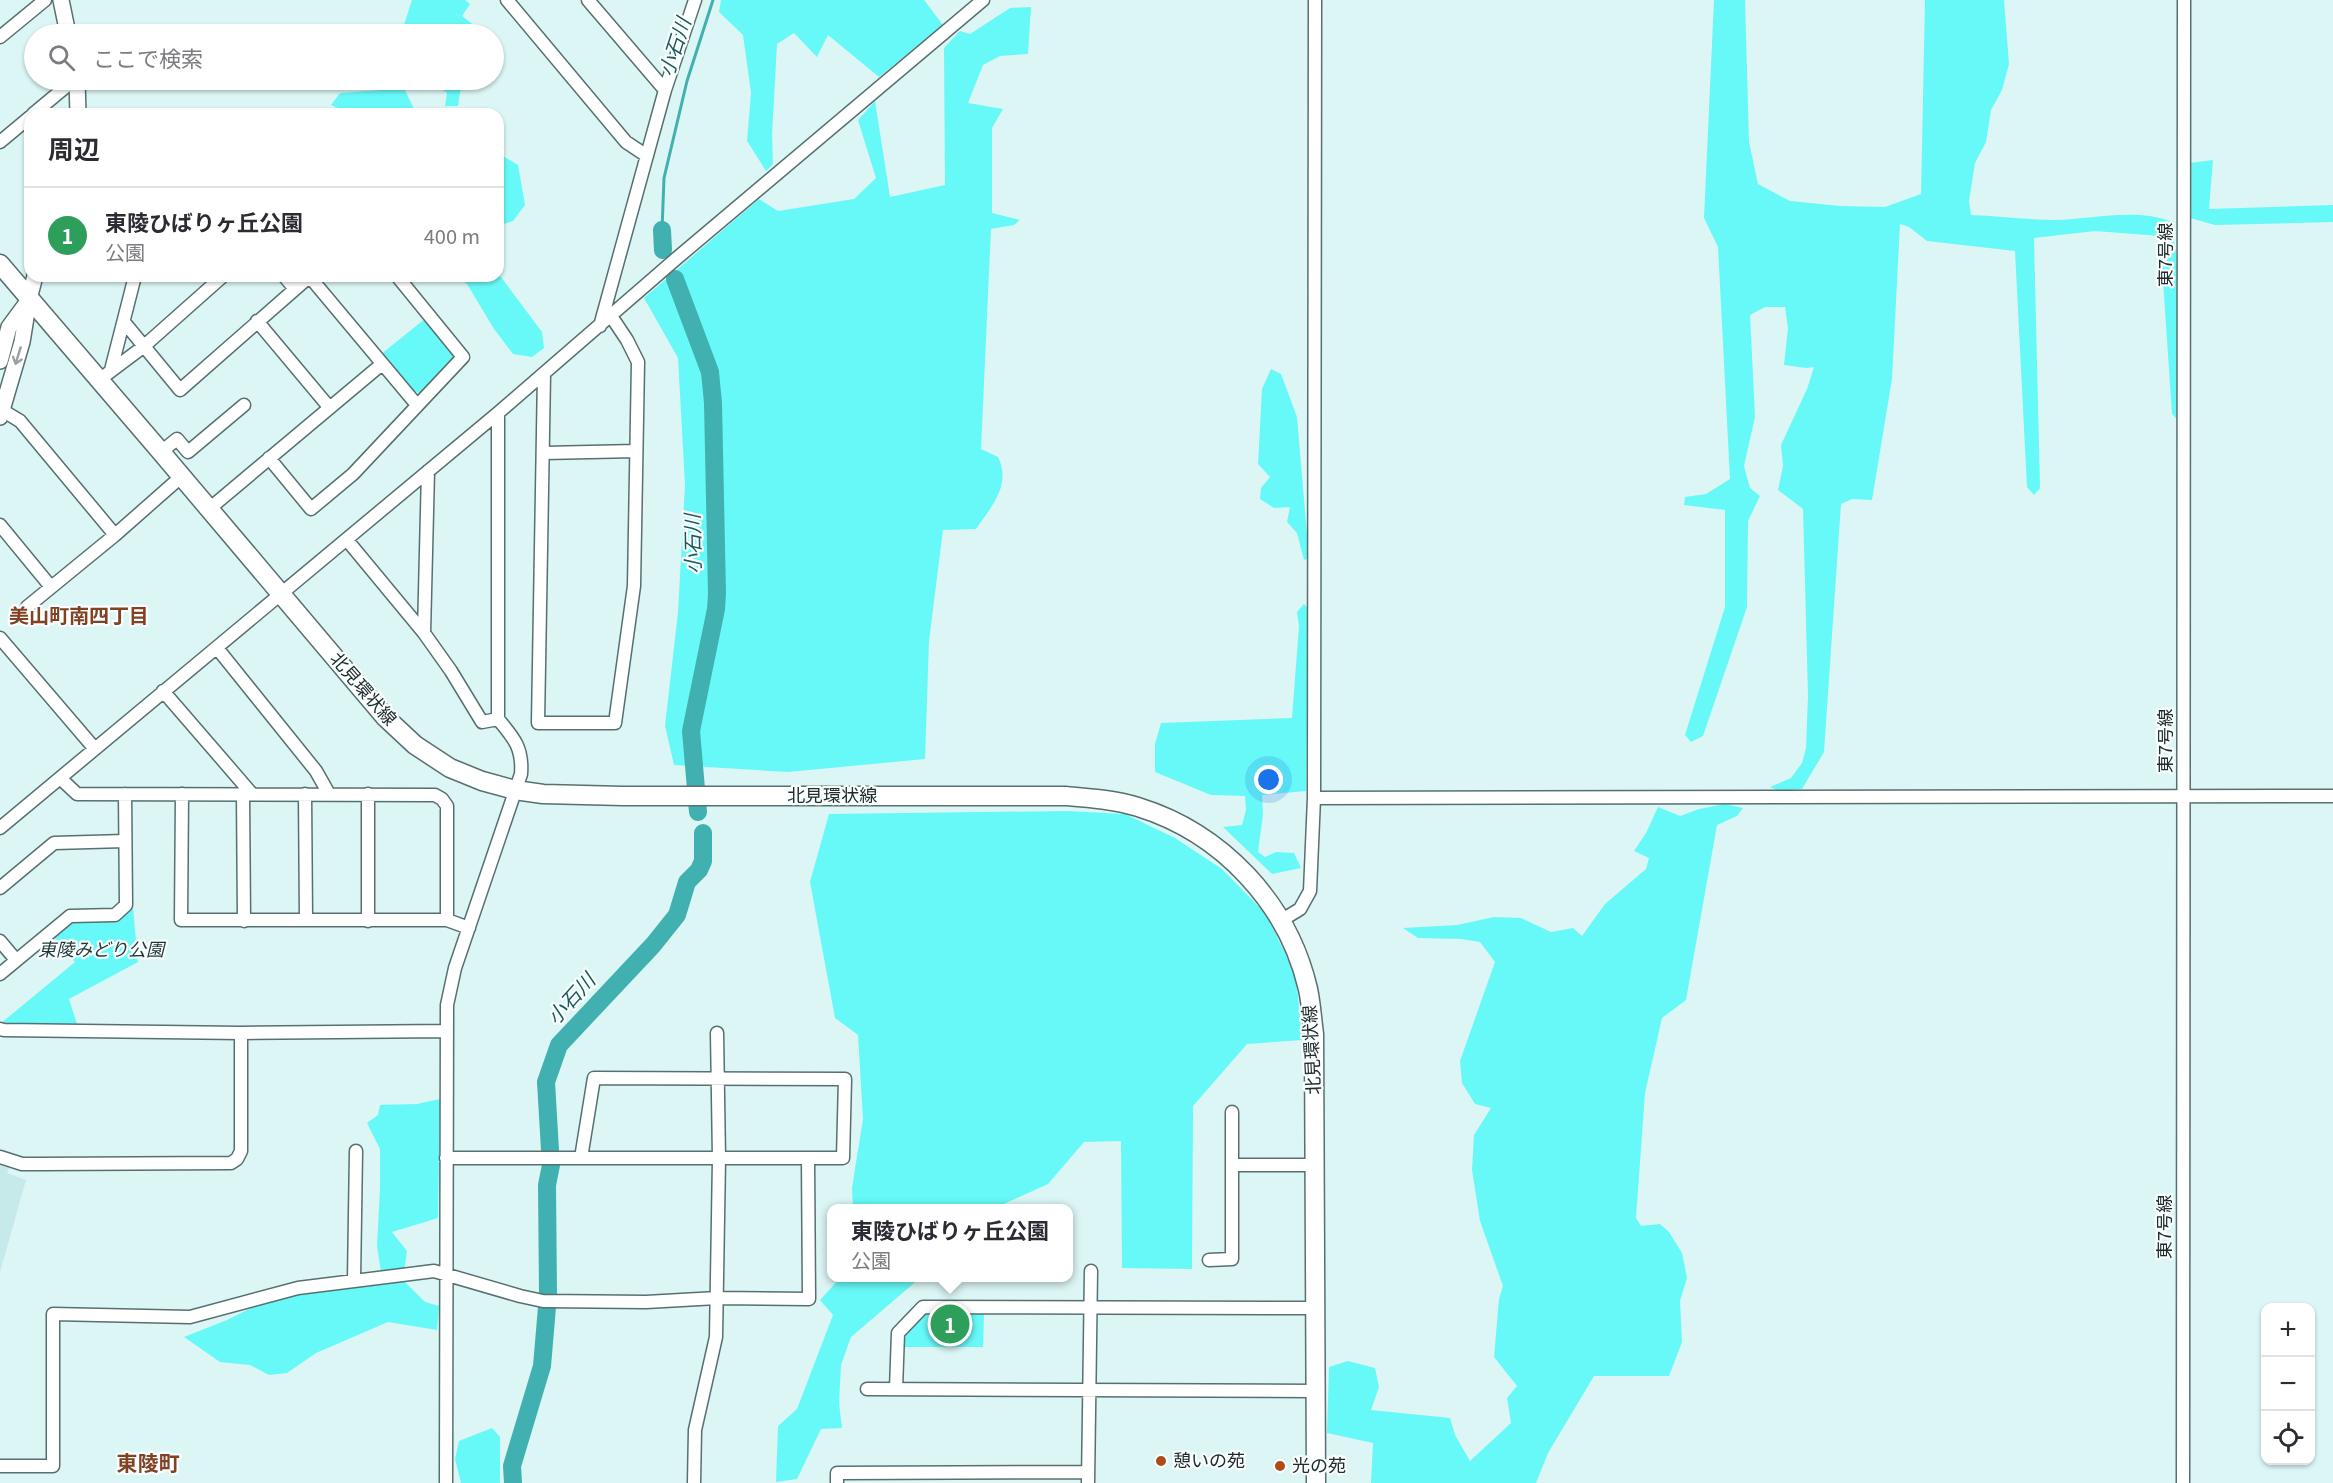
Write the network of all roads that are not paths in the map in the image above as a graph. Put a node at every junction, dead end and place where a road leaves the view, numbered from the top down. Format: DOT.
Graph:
graph roads {
  1 [pos="45,0"];
  2 [pos="61,0"];
  3 [pos="507,0"];
  4 [pos="695,0"];
  5 [pos="983,0"];
  6 [pos="1315,0"];
  7 [pos="2184,0"];
  8 [pos="593,2"];
  9 [pos="66,24"];
  10 [pos="0,38"];
  11 [pos="63,90"];
  12 [pos="77,90"];
  13 [pos="665,90"];
  14 [pos="41,108"];
  15 [pos="78,108"];
  16 [pos="24,122"];
  17 [pos="0,142"];
  18 [pos="647,156"];
  19 [pos="0,264"];
  20 [pos="33,282"];
  21 [pos="134,282"];
  22 [pos="215,282"];
  23 [pos="289,282"];
  24 [pos="303,282"];
  25 [pos="314,282"];
  26 [pos="402,282"];
  27 [pos="295,289"];
  28 [pos="29,299"];
  29 [pos="610,316"];
  30 [pos="257,321"];
  31 [pos="124,322"];
  32 [pos="599,327"];
  33 [pos="143,347"];
  34 [pos="0,361"];
  35 [pos="382,364"];
  36 [pos="544,374"];
  37 [pos="105,375"];
  38 [pos="244,405"];
  39 [pos="417,405"];
  40 [pos="329,407"];
  41 [pos="1,412"];
  42 [pos="498,413"];
  43 [pos="636,451"];
  44 [pos="161,452"];
  45 [pos="544,453"];
  46 [pos="269,458"];
  47 [pos="428,471"];
  48 [pos="182,476"];
  49 [pos="209,509"];
  50 [pos="0,525"];
  51 [pos="115,535"];
  52 [pos="347,540"];
  53 [pos="51,587"];
  54 [pos="280,594"];
  55 [pos="27,607"];
  56 [pos="424,633"];
  57 [pos="0,638"];
  58 [pos="217,648"];
  59 [pos="164,691"];
  60 [pos="498,719"];
  61 [pos="95,749"];
  62 [pos="60,778"];
  63 [pos="515,790"];
  64 [pos="125,794"];
  65 [pos="182,794"];
  66 [pos="247,794"];
  67 [pos="305,794"];
  68 [pos="329,794"];
  69 [pos="368,794"];
  70 [pos="2333,796"];
  71 [pos="1314,798"];
  72 [pos="2183,798"];
  73 [pos="0,828"];
  74 [pos="125,841"];
  75 [pos="0,888"];
  76 [pos="306,920"];
  77 [pos="447,920"];
  78 [pos="1282,920"];
  79 [pos="244,921"];
  80 [pos="368,921"];
  81 [pos="469,928"];
  82 [pos="0,941"];
  83 [pos="16,960"];
  84 [pos="0,974"];
  85 [pos="0,1029"];
  86 [pos="447,1031"];
  87 [pos="241,1033"];
  88 [pos="717,1033"];
  89 [pos="717,1079"];
  90 [pos="1232,1112"];
  91 [pos="356,1151"];
  92 [pos="0,1157"];
  93 [pos="446,1158"];
  94 [pos="581,1158"];
  95 [pos="808,1159"];
  96 [pos="719,1160"];
  97 [pos="1232,1165"];
  98 [pos="1314,1165"];
  99 [pos="1209,1260"];
  100 [pos="1091,1271"];
  101 [pos="446,1274"];
  102 [pos="354,1280"];
  103 [pos="717,1298"];
  104 [pos="1090,1306"];
  105 [pos="1315,1308"];
  106 [pos="867,1389"];
  107 [pos="897,1389"];
  108 [pos="1089,1391"];
  109 [pos="1316,1391"];
  110 [pos="0,1466"];
  111 [pos="920,1478"];
  112 [pos="1006,1478"];
  113 [pos="1088,1478"];
  114 [pos="446,1483"];
  115 [pos="694,1483"];
  116 [pos="837,1483"];
  117 [pos="1316,1483"];
  118 [pos="2183,1483"];
  1 -- 10 [label="street"];
  2 -- 9 [label="street"];
  3 -- 18 [label="street"];
  4 -- 13 [label="street"];
  5 -- 29 [label="street"];
  6 -- 71 [label="street"];
  7 -- 72 [label="street, 東7号線"];
  8 -- 13 [label="street"];
  11 -- 14 [label="street"];
  12 -- 15 [label="street"];
  13 -- 18 [label="street"];
  16 -- 17 [label="street"];
  18 -- 32 [label="street"];
  19 -- 28 [label="main road, 北見環状線"];
  20 -- 28 [label="street"];
  21 -- 31 [label="street"];
  22 -- 33 [label="street"];
  23 -- 27 [label="street"];
  24 -- 27 [label="street"];
  25 -- 35 [label="street"];
  26 -- 39 [label="street"];
  27 -- 30 [label="street"];
  28 -- 34 [label="street"];
  28 -- 37 [label="main road, 北見環状線"];
  28 -- 41 [label="street, one-way"];
  29 -- 32 [label="street"];
  29 -- 43 [label="street"];
  30 -- 33 [label="street"];
  30 -- 40 [label="street"];
  31 -- 33 [label="street"];
  31 -- 37 [label="street"];
  32 -- 36 [label="street"];
  33 -- 37 [label="street"];
  35 -- 39 [label="street"];
  35 -- 40 [label="street"];
  36 -- 42 [label="street"];
  36 -- 45 [label="street"];
  37 -- 44 [label="main road, 北見環状線"];
  38 -- 44 [label="street"];
  39 -- 46 [label="street"];
  40 -- 46 [label="street"];
  41 -- 51 [label="street"];
  42 -- 47 [label="street"];
  42 -- 60 [label="street"];
  43 -- 45 [label="street"];
  43 -- 45 [label="street"];
  44 -- 48 [label="main road, 北見環状線"];
  46 -- 49 [label="street"];
  47 -- 52 [label="street"];
  47 -- 56 [label="street"];
  48 -- 49 [label="main road, 北見環状線"];
  48 -- 51 [label="street"];
  49 -- 54 [label="main road, 北見環状線"];
  50 -- 53 [label="street"];
  51 -- 53 [label="street"];
  52 -- 54 [label="street"];
  52 -- 56 [label="street"];
  53 -- 55 [label="street"];
  54 -- 58 [label="street"];
  54 -- 63 [label="main road, 北見環状線"];
  56 -- 60 [label="street"];
  57 -- 61 [label="street"];
  58 -- 59 [label="street"];
  58 -- 68 [label="street"];
  59 -- 61 [label="street"];
  59 -- 66 [label="street"];
  60 -- 63 [label="street"];
  61 -- 62 [label="street"];
  62 -- 64 [label="street"];
  62 -- 73 [label="street"];
  63 -- 78 [label="main road, 北見環状線"];
  63 -- 81 [label="street"];
  64 -- 65 [label="street"];
  64 -- 74 [label="street"];
  65 -- 66 [label="street"];
  65 -- 79 [label="street"];
  66 -- 67 [label="street"];
  66 -- 79 [label="street"];
  67 -- 68 [label="street"];
  67 -- 76 [label="street"];
  68 -- 69 [label="street"];
  69 -- 77 [label="street"];
  69 -- 80 [label="street"];
  70 -- 72 [label="street"];
  71 -- 72 [label="street"];
  71 -- 78 [label="street"];
  72 -- 118 [label="street, 東7号線"];
  74 -- 75 [label="street"];
  74 -- 83 [label="street"];
  76 -- 79 [label="street"];
  76 -- 80 [label="street"];
  77 -- 80 [label="street"];
  77 -- 81 [label="street"];
  78 -- 98 [label="main road, 北見環状線"];
  81 -- 86 [label="street"];
  82 -- 83 [label="street"];
  83 -- 84 [label="street"];
  85 -- 87 [label="street"];
  86 -- 87 [label="street"];
  86 -- 93 [label="street"];
  87 -- 92 [label="street"];
  88 -- 89 [label="street"];
  89 -- 94 [label="street"];
  89 -- 95 [label="street"];
  89 -- 96 [label="street"];
  90 -- 97 [label="street"];
  91 -- 102 [label="street"];
  93 -- 94 [label="street"];
  93 -- 101 [label="street"];
  94 -- 96 [label="street"];
  95 -- 96 [label="street"];
  95 -- 103 [label="street"];
  96 -- 103 [label="street"];
  97 -- 98 [label="street"];
  97 -- 99 [label="street"];
  98 -- 105 [label="main road, 北見環状線"];
  100 -- 104 [label="street"];
  101 -- 102 [label="street"];
  101 -- 103 [label="street"];
  101 -- 114 [label="street"];
  102 -- 110 [label="street"];
  103 -- 115 [label="street"];
  104 -- 105 [label="street"];
  104 -- 107 [label="street"];
  104 -- 108 [label="street"];
  105 -- 109 [label="main road, 北見環状線"];
  106 -- 107 [label="street"];
  107 -- 108 [label="street"];
  108 -- 109 [label="street"];
  108 -- 113 [label="street"];
  109 -- 117 [label="main road, 北見環状線"];
  111 -- 112 [label="street"];
  111 -- 116 [label="street"];
  112 -- 113 [label="street"];
}
